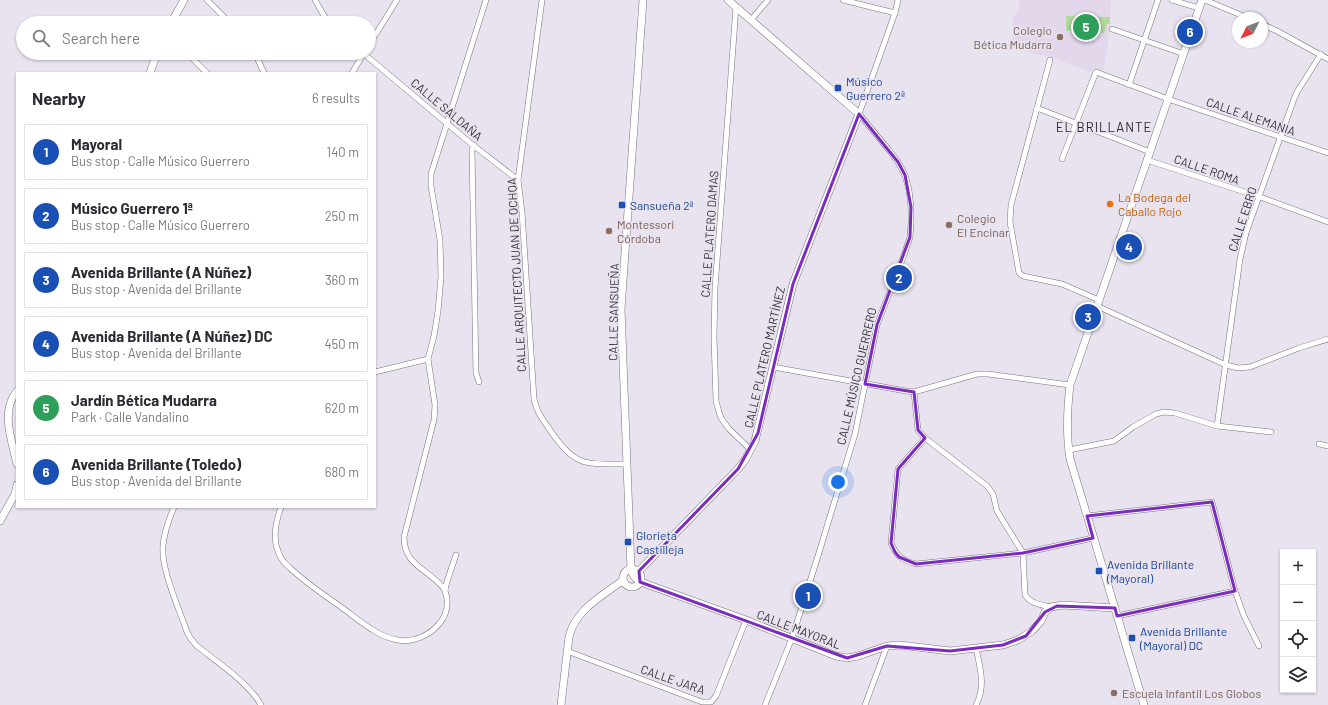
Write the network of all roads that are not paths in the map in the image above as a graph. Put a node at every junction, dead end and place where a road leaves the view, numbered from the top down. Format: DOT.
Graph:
graph roads {
  1 [pos="184,0"];
  2 [pos="207,0"];
  3 [pos="315,0"];
  4 [pos="397,0"];
  5 [pos="486,0"];
  6 [pos="542,0"];
  7 [pos="643,0"];
  8 [pos="728,0"];
  9 [pos="768,0"];
  10 [pos="843,0"];
  11 [pos="898,0"];
  12 [pos="1158,0"];
  13 [pos="1172,0"];
  14 [pos="1204,0"];
  15 [pos="736,7"];
  16 [pos="1199,8"];
  17 [pos="1233,12"];
  18 [pos="895,13"];
  19 [pos="175,16"];
  20 [pos="223,16"];
  21 [pos="324,16"];
  22 [pos="751,20"];
  23 [pos="1268,27"];
  24 [pos="1112,29"];
  25 [pos="376,34"];
  26 [pos="1144,41"];
  27 [pos="1184,54"];
  28 [pos="1321,54"];
  29 [pos="1328,59"];
  30 [pos="155,60"];
  31 [pos="194,60"];
  32 [pos="258,60"];
  33 [pos="360,60"];
  34 [pos="372,60"];
  35 [pos="1050,60"];
  36 [pos="150,72"];
  37 [pos="205,72"];
  38 [pos="264,72"];
  39 [pos="353,72"];
  40 [pos="1129,84"];
  41 [pos="1168,99"];
  42 [pos="1037,108"];
  43 [pos="858,114"];
  44 [pos="447,123"];
  45 [pos="1076,123"];
  46 [pos="1281,137"];
  47 [pos="474,146"];
  48 [pos="1150,152"];
  49 [pos="1328,153"];
  50 [pos="1062,158"];
  51 [pos="1147,160"];
  52 [pos="518,180"];
  53 [pos="1260,197"];
  54 [pos="1328,222"];
  55 [pos="1098,303"];
  56 [pos="1328,339"];
  57 [pos="428,359"];
  58 [pos="1226,365"];
  59 [pos="773,367"];
  60 [pos="376,372"];
  61 [pos="479,382"];
  62 [pos="865,384"];
  63 [pos="1070,385"];
  64 [pos="16,392"];
  65 [pos="914,392"];
  66 [pos="1217,426"];
  67 [pos="1271,432"];
  68 [pos="925,438"];
  69 [pos="1319,444"];
  70 [pos="1328,446"];
  71 [pos="751,450"];
  72 [pos="1069,450"];
  73 [pos="16,460"];
  74 [pos="627,464"];
  75 [pos="16,490"];
  76 [pos="174,508"];
  77 [pos="281,508"];
  78 [pos="1087,516"];
  79 [pos="0,521"];
  80 [pos="1094,538"];
  81 [pos="1023,553"];
  82 [pos="456,555"];
  83 [pos="631,569"];
  84 [pos="636,574"];
  85 [pos="622,581"];
  86 [pos="640,582"];
  87 [pos="445,590"];
  88 [pos="1235,591"];
  89 [pos="1051,607"];
  90 [pos="1115,608"];
  91 [pos="1117,616"];
  92 [pos="746,620"];
  93 [pos="792,638"];
  94 [pos="887,646"];
  95 [pos="1259,646"];
  96 [pos="976,648"];
  97 [pos="567,651"];
  98 [pos="261,705"];
  99 [pos="561,705"];
  100 [pos="765,705"];
  101 [pos="865,705"];
  102 [pos="976,705"];
  103 [pos="1144,705"];
  1 -- 19 [label="street"];
  2 -- 20 [label="street"];
  3 -- 21 [label="street"];
  4 -- 25 [label="street"];
  5 -- 44 [label="street"];
  6 -- 52 [label="street, CALLE ARQUITECTO JUAN DE OCHOA"];
  7 -- 74 [label="street, CALLE SANSUEÑA"];
  8 -- 15 [label="street, CALLE MÚSICO GUERRERO"];
  9 -- 22 [label="street"];
  10 -- 18 [label="street"];
  11 -- 18 [label="street"];
  12 -- 26 [label="street"];
  13 -- 16 [label="street"];
  14 -- 16 [label="street"];
  14 -- 17 [label="street"];
  15 -- 22 [label="street, CALLE MÚSICO GUERRERO"];
  15 -- 71 [label="street, CALLE PLATERO DAMAS"];
  16 -- 27 [label="street"];
  18 -- 43 [label="street"];
  22 -- 43 [label="street, CALLE MÚSICO GUERRERO"];
  23 -- 28 [label="street"];
  24 -- 26 [label="street"];
  26 -- 27 [label="street"];
  26 -- 40 [label="street"];
  27 -- 41 [label="street"];
  28 -- 29 [label="street"];
  28 -- 46 [label="street, CALLE EBRO"];
  30 -- 36 [label="street"];
  31 -- 37 [label="street"];
  32 -- 38 [label="street"];
  33 -- 39 [label="street"];
  34 -- 44 [label="street, CALLE SALDAÑA"];
  35 -- 42 [label="street"];
  40 -- 41 [label="street, CALLE ALEMANIA"];
  40 -- 45 [label="street, CALLE ALEMANIA"];
  41 -- 46 [label="street, CALLE ALEMANIA"];
  41 -- 48 [label="street"];
  42 -- 45 [label="street"];
  42 -- 55 [label="street"];
  43 -- 59 [label="street, CALLE PLATERO MARTÍNEZ"];
  43 -- 62 [label="street, CALLE MÚSICO GUERRERO"];
  44 -- 47 [label="street, CALLE SALDAÑA"];
  44 -- 57 [label="street"];
  45 -- 48 [label="street"];
  45 -- 50 [label="street"];
  46 -- 49 [label="street, CALLE ALEMANIA"];
  46 -- 53 [label="street, CALLE EBRO"];
  47 -- 52 [label="street, CALLE SALDAÑA"];
  47 -- 61 [label="street"];
  48 -- 51 [label="street"];
  51 -- 53 [label="street, CALLE ROMA"];
  51 -- 55 [label="street"];
  52 -- 74 [label="street, CALLE ARQUITECTO JUAN DE OCHOA"];
  53 -- 54 [label="street, CALLE ROMA"];
  53 -- 58 [label="street, CALLE EBRO"];
  55 -- 58 [label="street"];
  55 -- 63 [label="street"];
  56 -- 58 [label="street"];
  57 -- 60 [label="street"];
  57 -- 87 [label="street"];
  58 -- 66 [label="street, CALLE EBRO"];
  59 -- 62 [label="street"];
  59 -- 71 [label="street, CALLE PLATERO MARTÍNEZ"];
  62 -- 65 [label="street"];
  62 -- 93 [label="street, CALLE MÚSICO GUERRERO"];
  63 -- 65 [label="street"];
  63 -- 72 [label="street"];
  64 -- 73 [label="street"];
  65 -- 68 [label="street"];
  66 -- 67 [label="street"];
  66 -- 72 [label="street"];
  68 -- 81 [label="street"];
  68 -- 81 [label="street"];
  69 -- 70 [label="street"];
  71 -- 84 [label="street, CALLE PLATERO MARTÍNEZ"];
  72 -- 78 [label="street"];
  74 -- 83 [label="street, CALLE SANSUEÑA"];
  75 -- 79 [label="street"];
  76 -- 98 [label="street"];
  77 -- 87 [label="street"];
  78 -- 80 [label="street"];
  78 -- 88 [label="street"];
  80 -- 81 [label="street"];
  80 -- 90 [label="street"];
  81 -- 89 [label="street"];
  82 -- 87 [label="street"];
  83 -- 84 [label="street, CALLE SANSUEÑA"];
  83 -- 85 [label="street"];
  84 -- 86 [label="street, CALLE MAYORAL"];
  85 -- 86 [label="street"];
  85 -- 97 [label="street"];
  86 -- 92 [label="street, CALLE MAYORAL"];
  88 -- 91 [label="street"];
  88 -- 95 [label="street"];
  89 -- 90 [label="street"];
  89 -- 96 [label="street, CALLE MAYORAL"];
  90 -- 91 [label="street"];
  91 -- 103 [label="street"];
  92 -- 93 [label="street, CALLE MAYORAL"];
  92 -- 97 [label="street, CALLE JARA"];
  93 -- 94 [label="street, CALLE MAYORAL"];
  93 -- 100 [label="street, CALLE MÚSICO GUERRERO"];
  94 -- 96 [label="street, CALLE MAYORAL"];
  94 -- 101 [label="street"];
  96 -- 102 [label="street"];
  97 -- 99 [label="street"];
}
